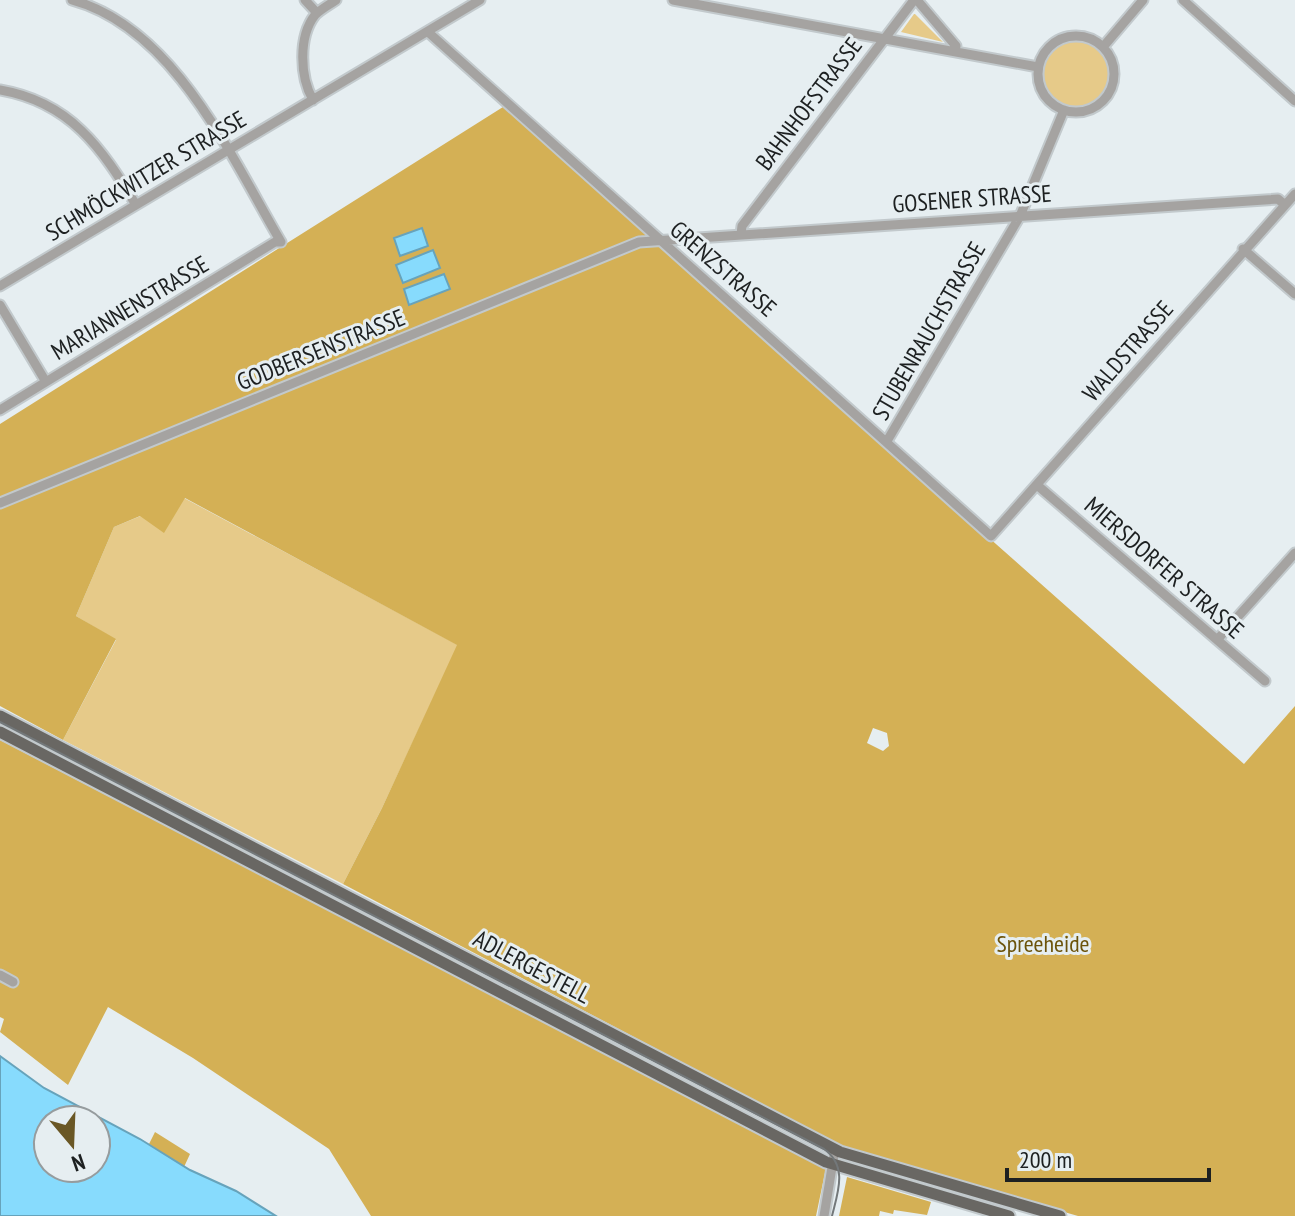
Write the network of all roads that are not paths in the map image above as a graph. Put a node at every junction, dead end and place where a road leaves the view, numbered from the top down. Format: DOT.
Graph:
graph roads {
  1 [pos="72,0"];
  2 [pos="305,0"];
  3 [pos="336,0"];
  4 [pos="480,0"];
  5 [pos="673,0"];
  6 [pos="916,0"];
  7 [pos="1143,0"];
  8 [pos="1183,0"];
  9 [pos="85,2"];
  10 [pos="317,13"];
  11 [pos="428,32"];
  12 [pos="884,39"];
  13 [pos="1103,47"];
  14 [pos="955,51"];
  15 [pos="1038,67"];
  16 [pos="0,90"];
  17 [pos="313,100"];
  18 [pos="1295,101"];
  19 [pos="1064,110"];
  20 [pos="225,148"];
  21 [pos="1295,194"];
  22 [pos="136,205"];
  23 [pos="1285,205"];
  24 [pos="1020,216"];
  25 [pos="741,234"];
  26 [pos="659,239"];
  27 [pos="1243,249"];
  28 [pos="0,286"];
  29 [pos="1295,294"];
  30 [pos="0,305"];
  31 [pos="46,382"];
  32 [pos="0,410"];
  33 [pos="887,441"];
  34 [pos="1037,485"];
  35 [pos="0,503"];
  36 [pos="991,536"];
  37 [pos="1295,553"];
  38 [pos="1217,640"];
  39 [pos="1265,681"];
  40 [pos="0,716"];
  41 [pos="0,732"];
  42 [pos="0,975"];
  43 [pos="13,982"];
  44 [pos="835,1149"];
  45 [pos="833,1165"];
  46 [pos="824,1216"];
  47 [pos="1009,1216"];
  48 [pos="1060,1216"];
  1 -- 9 [label="street"];
  2 -- 10 [label="street"];
  3 -- 10 [label="street"];
  4 -- 11 [label="street, SCHMÖCKWITZER STRASSE"];
  5 -- 12 [label="street"];
  6 -- 12 [label="street, BAHNHOFSTRASSE"];
  6 -- 14 [label="street"];
  7 -- 13 [label="street"];
  8 -- 18 [label="street"];
  9 -- 20 [label="street"];
  10 -- 17 [label="street"];
  11 -- 17 [label="street, SCHMÖCKWITZER STRASSE"];
  11 -- 26 [label="street, GRENZSTRASSE"];
  12 -- 14 [label="street"];
  12 -- 25 [label="street, BAHNHOFSTRASSE"];
  13 -- 15 [label="street"];
  13 -- 19 [label="street"];
  14 -- 15 [label="street"];
  15 -- 19 [label="street"];
  16 -- 22 [label="street"];
  17 -- 20 [label="street, SCHMÖCKWITZER STRASSE"];
  19 -- 24 [label="street, STUBENRAUCHSTRASSE"];
  20 -- 22 [label="street, SCHMÖCKWITZER STRASSE"];
  20 -- 31 [label="street, MARIANNENSTRASSE"];
  21 -- 23 [label="street, WALDSTRASSE"];
  22 -- 28 [label="street, SCHMÖCKWITZER STRASSE"];
  23 -- 24 [label="street, GOSENER STRASSE"];
  23 -- 27 [label="street, WALDSTRASSE"];
  24 -- 25 [label="street, GOSENER STRASSE"];
  24 -- 33 [label="street, STUBENRAUCHSTRASSE"];
  25 -- 26 [label="street, GOSENER STRASSE"];
  26 -- 33 [label="street, GRENZSTRASSE"];
  26 -- 35 [label="street, GODBERSENSTRASSE"];
  27 -- 29 [label="street"];
  27 -- 34 [label="street, WALDSTRASSE"];
  30 -- 31 [label="street"];
  31 -- 32 [label="street, MARIANNENSTRASSE"];
  33 -- 36 [label="street, GRENZSTRASSE"];
  34 -- 36 [label="street, WALDSTRASSE"];
  34 -- 38 [label="street, MIERSDORFER STRASSE"];
  37 -- 38 [label="street"];
  38 -- 39 [label="street, MIERSDORFER STRASSE"];
  40 -- 44 [label="main road, ADLERGESTELL"];
  41 -- 45 [label="main road, ADLERGESTELL"];
  42 -- 43 [label="street"];
  44 -- 45 [label="street"];
  44 -- 48 [label="main road, ADLERGESTELL"];
  45 -- 46 [label="street"];
  45 -- 47 [label="main road, ADLERGESTELL"];
}
